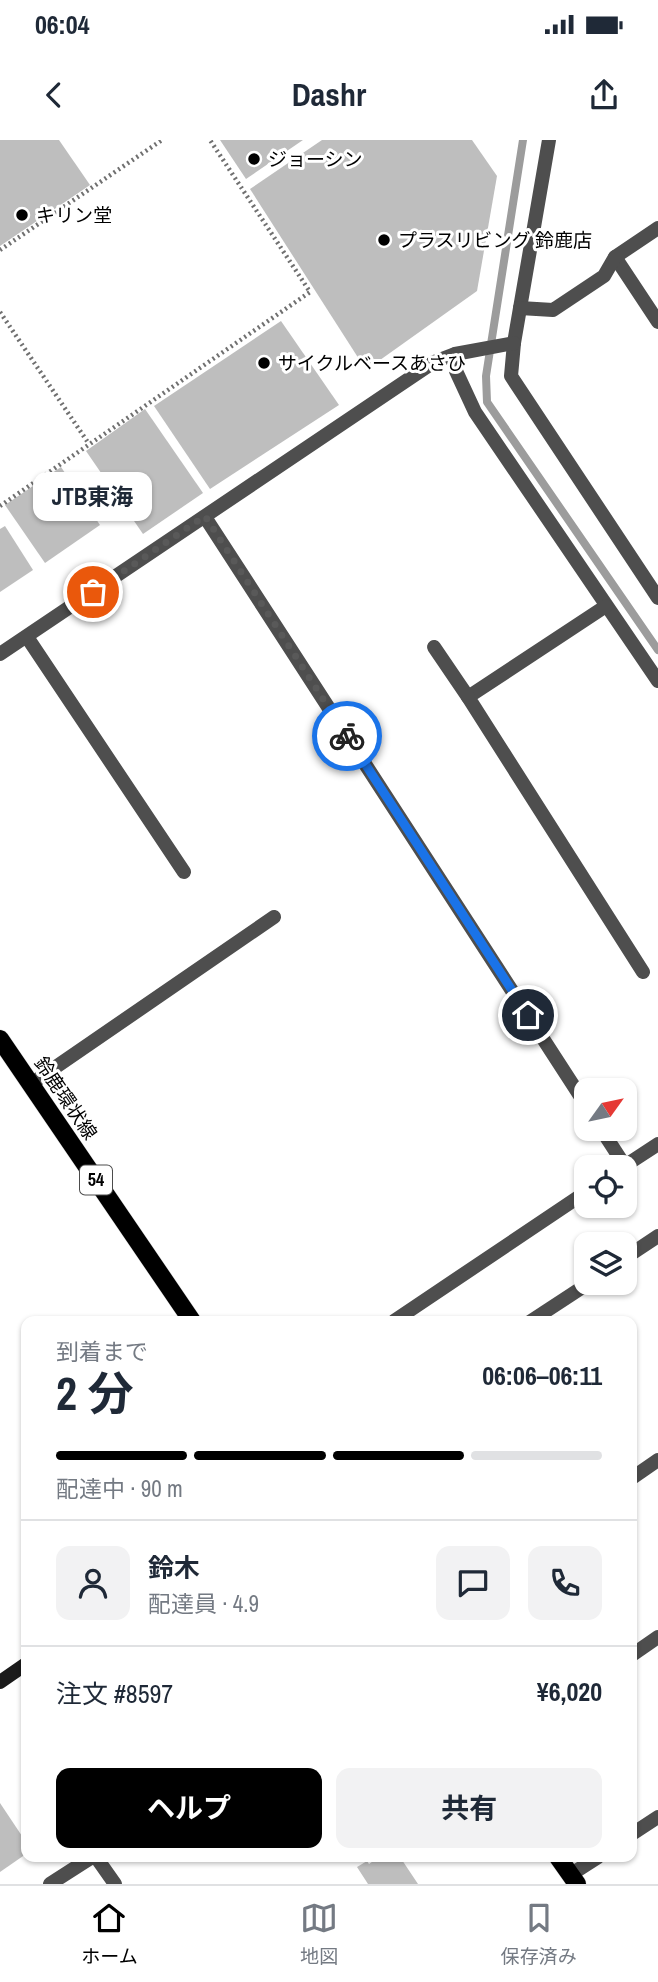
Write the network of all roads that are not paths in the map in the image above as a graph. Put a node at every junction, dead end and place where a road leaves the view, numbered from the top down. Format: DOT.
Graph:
graph roads {
  1 [pos="549,140"];
  2 [pos="658,228"];
  3 [pos="615,257"];
  4 [pos="520,308"];
  5 [pos="658,322"];
  6 [pos="514,343"];
  7 [pos="454,354"];
  8 [pos="205,516"];
  9 [pos="658,598"];
  10 [pos="606,606"];
  11 [pos="27,637"];
  12 [pos="434,647"];
  13 [pos="0,654"];
  14 [pos="658,681"];
  15 [pos="468,697"];
  16 [pos="184,872"];
  17 [pos="274,917"];
  18 [pos="643,972"];
  19 [pos="0,1039"];
  20 [pos="31,1084"];
  21 [pos="574,1086"];
  22 [pos="658,1144"];
  23 [pos="637,1158"];
  24 [pos="574,1200"];
  25 [pos="658,1236"];
  26 [pos="637,1250"];
  27 [pos="574,1293"];
  28 [pos="189,1316"];
  29 [pos="401,1316"];
  30 [pos="539,1316"];
  31 [pos="658,1460"];
  32 [pos="637,1475"];
  33 [pos="658,1637"];
  34 [pos="637,1652"];
  35 [pos="21,1667"];
  36 [pos="0,1682"];
  37 [pos="658,1817"];
  38 [pos="637,1831"];
  39 [pos="86,1862"];
  40 [pos="98,1862"];
  41 [pos="562,1862"];
  42 [pos="593,1862"];
  43 [pos="574,1879"];
  44 [pos="50,1884"];
  45 [pos="115,1884"];
  1 -- 4 [label="street"];
  2 -- 3 [label="street"];
  3 -- 4 [label="street"];
  3 -- 5 [label="street"];
  4 -- 6 [label="street"];
  6 -- 7 [label="street"];
  6 -- 9 [label="street"];
  7 -- 8 [label="street"];
  7 -- 10 [label="street"];
  8 -- 11 [label="street"];
  8 -- 21 [label="street"];
  10 -- 14 [label="street"];
  10 -- 15 [label="street"];
  11 -- 13 [label="street"];
  11 -- 16 [label="street"];
  12 -- 15 [label="street"];
  15 -- 18 [label="street"];
  17 -- 20 [label="street"];
  19 -- 20 [label="main road, 鈴鹿環状線 / 54"];
  20 -- 28 [label="main road, 鈴鹿環状線 / 54"];
  22 -- 23 [label="street"];
  24 -- 29 [label="street"];
  25 -- 26 [label="street"];
  27 -- 30 [label="street"];
  31 -- 32 [label="street"];
  33 -- 34 [label="street"];
  35 -- 36 [label="main road"];
  37 -- 38 [label="street"];
  39 -- 44 [label="street"];
  40 -- 45 [label="street"];
  41 -- 43 [label="main road"];
  42 -- 43 [label="street"];
}
